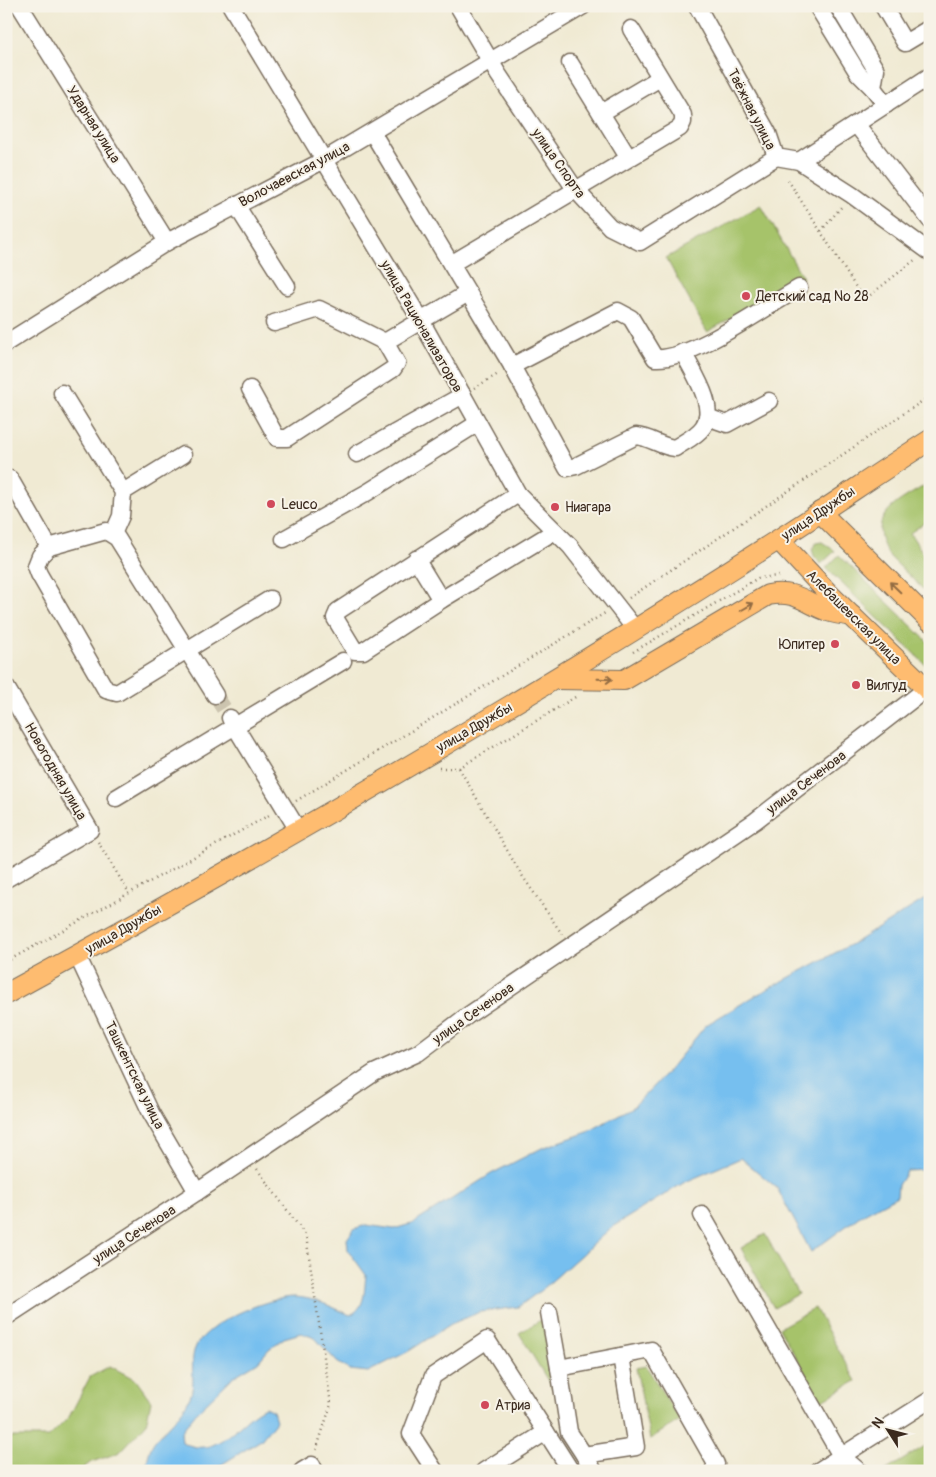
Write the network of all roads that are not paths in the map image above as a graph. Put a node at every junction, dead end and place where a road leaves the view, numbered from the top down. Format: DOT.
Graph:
graph roads {
  1 [pos="20,6"];
  2 [pos="232,6"];
  3 [pos="458,6"];
  4 [pos="583,6"];
  5 [pos="817,6"];
  6 [pos="838,6"];
  7 [pos="883,6"];
  8 [pos="704,9"];
  9 [pos="930,28"];
  10 [pos="631,29"];
  11 [pos="491,62"];
  12 [pos="570,63"];
  13 [pos="930,76"];
  14 [pos="660,78"];
  15 [pos="873,88"];
  16 [pos="886,105"];
  17 [pos="601,113"];
  18 [pos="856,124"];
  19 [pos="372,132"];
  20 [pos="776,157"];
  21 [pos="628,158"];
  22 [pos="324,160"];
  23 [pos="799,162"];
  24 [pos="575,189"];
  25 [pos="236,205"];
  26 [pos="930,220"];
  27 [pos="167,242"];
  28 [pos="929,250"];
  29 [pos="451,264"];
  30 [pos="287,286"];
  31 [pos="798,288"];
  32 [pos="468,293"];
  33 [pos="420,319"];
  34 [pos="274,323"];
  35 [pos="8,337"];
  36 [pos="385,342"];
  37 [pos="683,352"];
  38 [pos="512,366"];
  39 [pos="250,389"];
  40 [pos="62,392"];
  41 [pos="462,395"];
  42 [pos="769,401"];
  43 [pos="707,417"];
  44 [pos="478,423"];
  45 [pos="929,440"];
  46 [pos="357,454"];
  47 [pos="183,455"];
  48 [pos="10,479"];
  49 [pos="123,492"];
  50 [pos="518,494"];
  51 [pos="820,512"];
  52 [pos="555,531"];
  53 [pos="113,534"];
  54 [pos="284,539"];
  55 [pos="779,540"];
  56 [pos="49,547"];
  57 [pos="416,559"];
  58 [pos="270,599"];
  59 [pos="440,600"];
  60 [pos="852,616"];
  61 [pos="930,621"];
  62 [pos="635,629"];
  63 [pos="186,650"];
  64 [pos="343,661"];
  65 [pos="556,679"];
  66 [pos="6,687"];
  67 [pos="928,690"];
  68 [pos="215,695"];
  69 [pos="232,723"];
  70 [pos="116,798"];
  71 [pos="298,830"];
  72 [pos="6,879"];
  73 [pos="77,955"];
  74 [pos="6,994"];
  75 [pos="197,1192"];
  76 [pos="702,1215"];
  77 [pos="550,1312"];
  78 [pos="6,1317"];
  79 [pos="621,1356"];
  80 [pos="559,1368"];
  81 [pos="930,1400"];
  82 [pos="546,1432"];
  83 [pos="584,1454"];
  84 [pos="841,1456"];
  85 [pos="435,1471"];
  86 [pos="484,1471"];
  87 [pos="570,1471"];
  88 [pos="594,1471"];
  89 [pos="713,1471"];
  90 [pos="818,1471"];
  91 [pos="859,1471"];
  1 -- 27 [label="street, Ударная улица"];
  2 -- 22 [label="street, улица Рационализаторов"];
  3 -- 11 [label="street, улица Спорта"];
  4 -- 11 [label="street, Волочаевская улица"];
  5 -- 15 [label="street"];
  6 -- 15 [label="street"];
  7 -- 9 [label="street"];
  8 -- 20 [label="street, Таёжная улица"];
  10 -- 14 [label="street"];
  11 -- 19 [label="street, Волочаевская улица"];
  11 -- 24 [label="street, улица Спорта"];
  12 -- 17 [label="street"];
  13 -- 16 [label="street"];
  14 -- 17 [label="street"];
  14 -- 21 [label="street"];
  15 -- 16 [label="street"];
  16 -- 18 [label="street"];
  17 -- 21 [label="street"];
  18 -- 23 [label="street"];
  18 -- 26 [label="street"];
  19 -- 22 [label="street, Волочаевская улица"];
  19 -- 29 [label="street"];
  20 -- 23 [label="street, Таёжная улица"];
  20 -- 24 [label="street, улица Спорта"];
  21 -- 24 [label="street"];
  22 -- 25 [label="street, Волочаевская улица"];
  22 -- 33 [label="street, улица Рационализаторов"];
  23 -- 28 [label="street, Таёжная улица"];
  24 -- 29 [label="street"];
  25 -- 27 [label="street, Волочаевская улица"];
  25 -- 30 [label="street"];
  27 -- 35 [label="street, Волочаевская улица"];
  29 -- 32 [label="street"];
  31 -- 37 [label="street"];
  32 -- 33 [label="street"];
  32 -- 38 [label="street"];
  33 -- 36 [label="street"];
  33 -- 41 [label="street, улица Рационализаторов"];
  34 -- 36 [label="street"];
  36 -- 39 [label="street"];
  37 -- 38 [label="street"];
  37 -- 43 [label="street"];
  38 -- 43 [label="street"];
  40 -- 49 [label="street"];
  41 -- 44 [label="street, улица Рационализаторов"];
  41 -- 46 [label="street"];
  42 -- 43 [label="street"];
  44 -- 50 [label="street, улица Рационализаторов"];
  44 -- 54 [label="street"];
  45 -- 51 [label="main road, улица Дружбы"];
  47 -- 49 [label="street"];
  48 -- 56 [label="street"];
  49 -- 53 [label="street"];
  50 -- 52 [label="street, улица Рационализаторов"];
  50 -- 57 [label="street"];
  51 -- 55 [label="main road, улица Дружбы"];
  61 -- 51 [label="main road, one-way"];
  52 -- 59 [label="street"];
  52 -- 62 [label="street, улица Рационализаторов"];
  53 -- 56 [label="street"];
  53 -- 63 [label="street"];
  55 -- 60 [label="main road, Алебашевская улица"];
  55 -- 62 [label="main road, улица Дружбы"];
  56 -- 63 [label="street"];
  57 -- 59 [label="street"];
  57 -- 59 [label="street"];
  58 -- 63 [label="street"];
  65 -- 60 [label="main road, one-way"];
  60 -- 67 [label="main road, Алебашевская улица"];
  62 -- 65 [label="main road, улица Дружбы"];
  63 -- 68 [label="street"];
  64 -- 69 [label="street"];
  65 -- 71 [label="main road, улица Дружбы"];
  66 -- 72 [label="street, Новогодняя улица"];
  67 -- 75 [label="street, улица Сеченова"];
  69 -- 70 [label="street"];
  69 -- 71 [label="street"];
  71 -- 73 [label="main road, улица Дружбы"];
  73 -- 74 [label="main road, улица Дружбы"];
  73 -- 75 [label="street, Ташкентская улица"];
  75 -- 78 [label="street, улица Сеченова"];
  76 -- 84 [label="street"];
  77 -- 80 [label="street"];
  79 -- 80 [label="street"];
  79 -- 83 [label="street"];
  79 -- 89 [label="street"];
  80 -- 83 [label="street"];
  81 -- 84 [label="street"];
  82 -- 85 [label="street"];
  82 -- 86 [label="street"];
  82 -- 87 [label="street"];
  83 -- 88 [label="street"];
  84 -- 90 [label="street"];
  84 -- 91 [label="street"];
}
